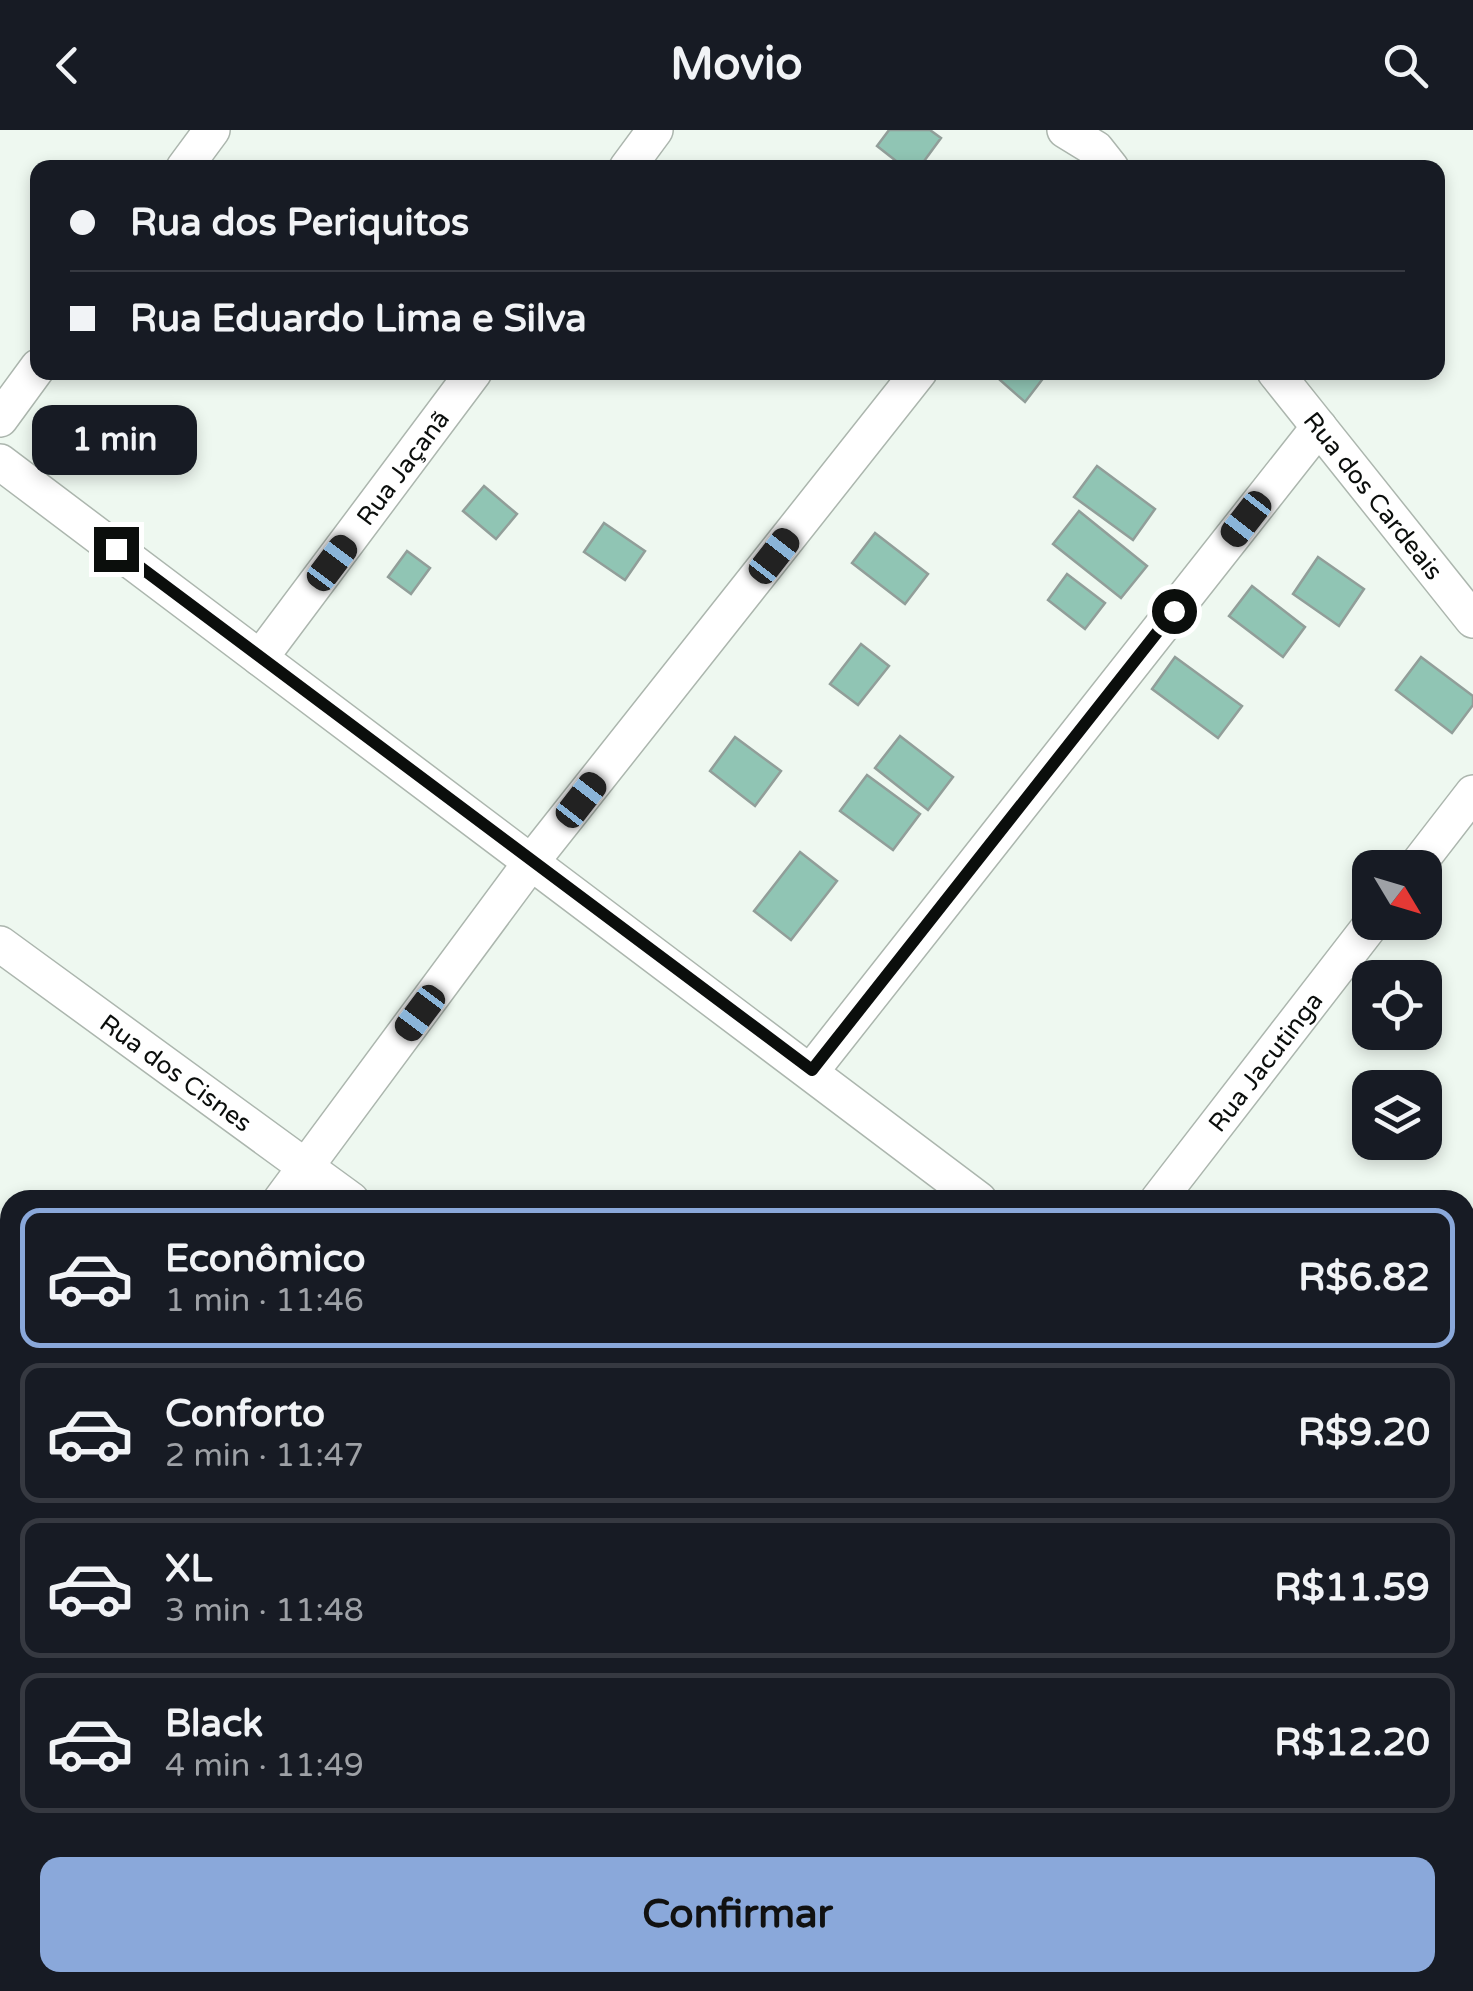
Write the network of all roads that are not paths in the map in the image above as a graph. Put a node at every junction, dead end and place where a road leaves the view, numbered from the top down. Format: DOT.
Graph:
graph roads {
  1 [pos="212,130"];
  2 [pos="656,130"];
  3 [pos="1065,130"];
  4 [pos="190,160"];
  5 [pos="634,160"];
  6 [pos="1094,160"];
  7 [pos="30,379"];
  8 [pos="468,380"];
  9 [pos="913,380"];
  10 [pos="1281,380"];
  11 [pos="0,419"];
  12 [pos="1319,428"];
  13 [pos="0,462"];
  14 [pos="1473,620"];
  15 [pos="260,658"];
  16 [pos="1473,793"];
  17 [pos="1429,850"];
  18 [pos="532,860"];
  19 [pos="1359,940"];
  20 [pos="0,944"];
  21 [pos="812,1070"];
  22 [pos="306,1166"];
  23 [pos="288,1190"];
  24 [pos="338,1190"];
  25 [pos="966,1190"];
  26 [pos="1166,1190"];
  1 -- 4 [label="street"];
  2 -- 5 [label="street"];
  3 -- 6 [label="street"];
  7 -- 11 [label="street"];
  8 -- 15 [label="street, Rua Jaçanã"];
  9 -- 18 [label="street"];
  10 -- 12 [label="street, Rua dos Cardeais"];
  12 -- 14 [label="street, Rua dos Cardeais"];
  12 -- 21 [label="street"];
  13 -- 15 [label="street"];
  15 -- 18 [label="street"];
  16 -- 17 [label="street"];
  18 -- 21 [label="street"];
  18 -- 22 [label="street"];
  19 -- 26 [label="street, Rua Jacutinga"];
  20 -- 22 [label="street, Rua dos Cisnes"];
  21 -- 25 [label="street"];
  22 -- 23 [label="street"];
  22 -- 24 [label="street, Rua dos Cisnes"];
}
